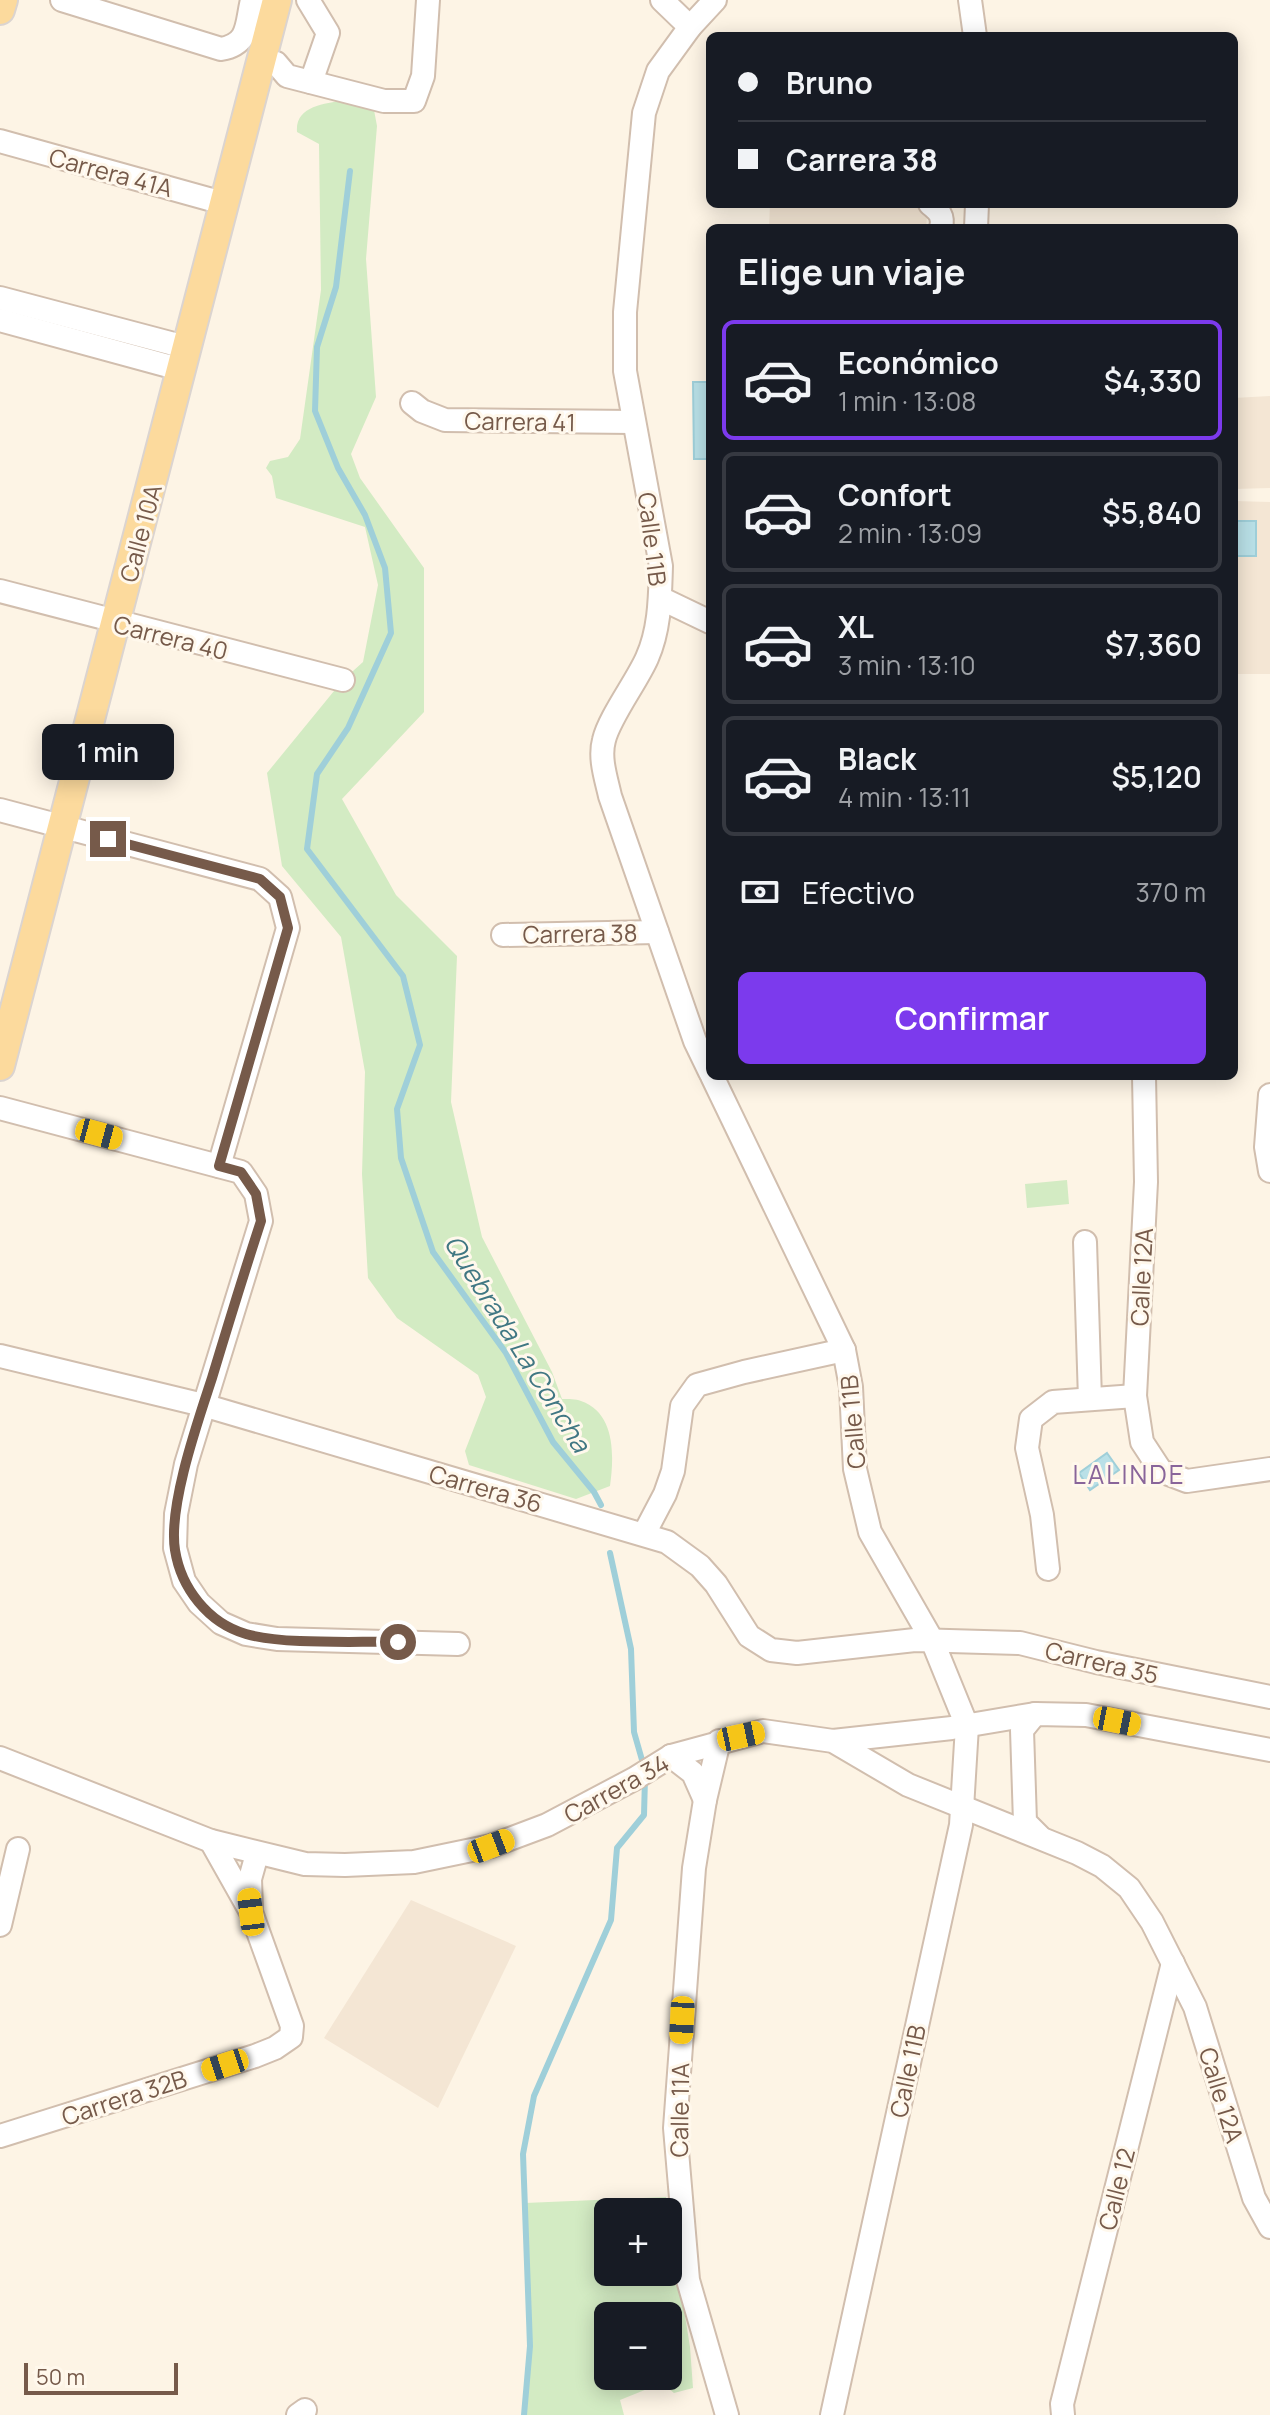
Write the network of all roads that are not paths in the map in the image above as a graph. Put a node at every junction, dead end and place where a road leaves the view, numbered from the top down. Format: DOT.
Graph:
graph roads {
  1 [pos="3,0"];
  2 [pos="62,0"];
  3 [pos="252,0"];
  4 [pos="277,0"];
  5 [pos="292,0"];
  6 [pos="308,0"];
  7 [pos="428,0"];
  8 [pos="662,0"];
  9 [pos="715,0"];
  10 [pos="970,0"];
  11 [pos="0,10"];
  12 [pos="690,27"];
  13 [pos="974,32"];
  14 [pos="276,63"];
  15 [pos="311,82"];
  16 [pos="243,131"];
  17 [pos="0,141"];
  18 [pos="223,203"];
  19 [pos="0,298"];
  20 [pos="0,320"];
  21 [pos="186,359"];
  22 [pos="412,403"];
  23 [pos="633,422"];
  24 [pos="0,591"];
  25 [pos="660,598"];
  26 [pos="706,620"];
  27 [pos="116,623"];
  28 [pos="343,680"];
  29 [pos="0,810"];
  30 [pos="62,828"];
  31 [pos="657,932"];
  32 [pos="503,935"];
  33 [pos="703,1041"];
  34 [pos="0,1066"];
  35 [pos="714,1080"];
  36 [pos="1144,1080"];
  37 [pos="1270,1095"];
  38 [pos="0,1108"];
  39 [pos="219,1166"];
  40 [pos="1270,1171"];
  41 [pos="1085,1242"];
  42 [pos="844,1350"];
  43 [pos="0,1356"];
  44 [pos="1135,1396"];
  45 [pos="1090,1399"];
  46 [pos="203,1405"];
  47 [pos="1270,1469"];
  48 [pos="644,1534"];
  49 [pos="1048,1569"];
  50 [pos="932,1640"];
  51 [pos="458,1644"];
  52 [pos="1267,1693"];
  53 [pos="1035,1714"];
  54 [pos="967,1726"];
  55 [pos="719,1741"];
  56 [pos="833,1741"];
  57 [pos="1270,1750"];
  58 [pos="0,1758"];
  59 [pos="664,1760"];
  60 [pos="705,1800"];
  61 [pos="963,1808"];
  62 [pos="1039,1836"];
  63 [pos="211,1841"];
  64 [pos="18,1849"];
  65 [pos="257,1854"];
  66 [pos="251,1912"];
  67 [pos="0,1925"];
  68 [pos="1173,1963"];
  69 [pos="0,2136"];
  70 [pos="1270,2227"];
  71 [pos="1062,2411"];
  72 [pos="727,2415"];
  73 [pos="832,2415"];
  1 -- 11 [label="main road"];
  2 -- 3 [label="street"];
  4 -- 16 [label="main road, Calle 10A"];
  5 -- 14 [label="main road"];
  6 -- 15 [label="street"];
  7 -- 15 [label="street"];
  8 -- 12 [label="street"];
  9 -- 12 [label="street, Calle 11B"];
  10 -- 13 [label="street"];
  12 -- 23 [label="street, Calle 11B"];
  14 -- 15 [label="street"];
  14 -- 16 [label="main road"];
  16 -- 18 [label="main road, Calle 10A"];
  17 -- 18 [label="street, Carrera 41A"];
  18 -- 21 [label="main road, Calle 10A"];
  19 -- 21 [label="street"];
  20 -- 21 [label="street"];
  21 -- 27 [label="main road, Calle 10A"];
  22 -- 23 [label="street, Carrera 41"];
  23 -- 25 [label="street, Calle 11B"];
  24 -- 27 [label="street, Carrera 40"];
  25 -- 26 [label="street"];
  25 -- 31 [label="street, Calle 11B"];
  27 -- 28 [label="street, Carrera 40"];
  27 -- 30 [label="main road, Calle 10A"];
  29 -- 30 [label="street"];
  30 -- 34 [label="main road, Calle 10A"];
  30 -- 39 [label="street"];
  31 -- 32 [label="street, Carrera 38"];
  31 -- 33 [label="street, Calle 11B"];
  35 -- 42 [label="street, Calle 11B"];
  36 -- 44 [label="street, Calle 12A"];
  37 -- 40 [label="street"];
  38 -- 39 [label="street"];
  39 -- 46 [label="street"];
  41 -- 45 [label="street"];
  42 -- 48 [label="street"];
  42 -- 50 [label="street, Calle 11B"];
  43 -- 46 [label="street, Carrera 36"];
  44 -- 45 [label="street"];
  44 -- 47 [label="street, Calle 12A"];
  45 -- 49 [label="street"];
  46 -- 48 [label="street, Carrera 36"];
  46 -- 51 [label="street"];
  48 -- 50 [label="street, Carrera 36"];
  50 -- 52 [label="street, Carrera 35"];
  50 -- 54 [label="street, Calle 11B"];
  53 -- 54 [label="street"];
  53 -- 57 [label="street"];
  53 -- 62 [label="street"];
  54 -- 56 [label="street"];
  54 -- 61 [label="street, Calle 11B"];
  55 -- 56 [label="street, Carrera 34"];
  55 -- 59 [label="street, Carrera 34"];
  55 -- 60 [label="street, Calle 11A"];
  56 -- 61 [label="street, Carrera 34"];
  58 -- 63 [label="street, Carrera 34"];
  59 -- 60 [label="street"];
  59 -- 65 [label="street, Carrera 34"];
  60 -- 72 [label="street, Calle 11A"];
  61 -- 62 [label="street, Carrera 34"];
  61 -- 73 [label="street, Calle 11B"];
  62 -- 68 [label="street, Carrera 34"];
  63 -- 65 [label="street, Carrera 34"];
  63 -- 66 [label="street"];
  64 -- 67 [label="street"];
  65 -- 66 [label="street"];
  66 -- 69 [label="street, Carrera 32B"];
  68 -- 70 [label="street, Calle 12A"];
  68 -- 71 [label="street, Calle 12"];
}
